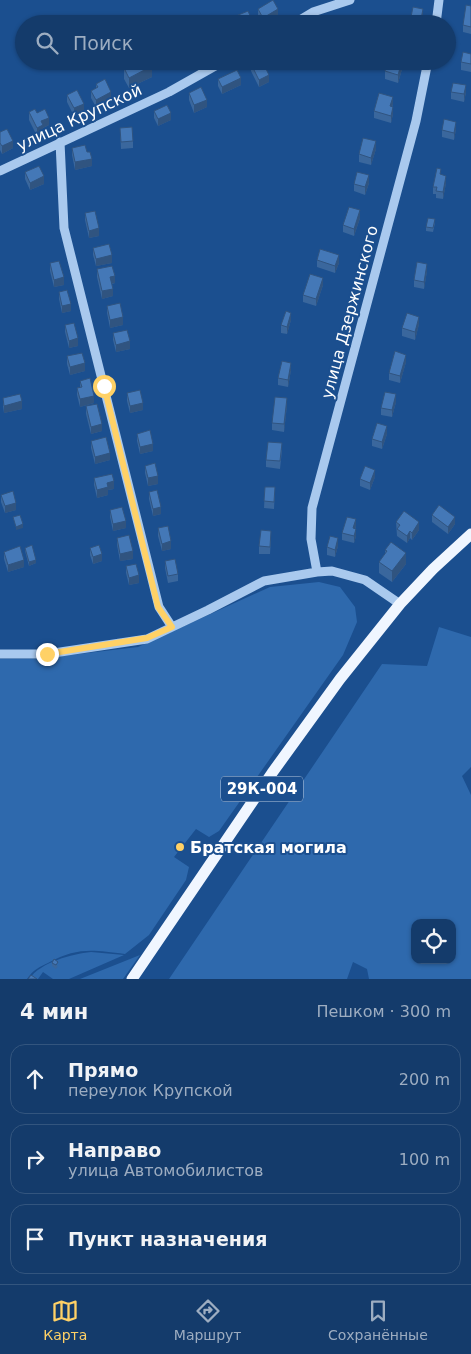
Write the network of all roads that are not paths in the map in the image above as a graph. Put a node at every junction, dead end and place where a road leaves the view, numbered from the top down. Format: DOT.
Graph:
graph roads {
  1 [pos="350,0"];
  2 [pos="439,0"];
  3 [pos="309,15"];
  4 [pos="437,15"];
  5 [pos="208,70"];
  6 [pos="426,70"];
  7 [pos="60,142"];
  8 [pos="0,171"];
  9 [pos="471,534"];
  10 [pos="317,572"];
  11 [pos="400,604"];
  12 [pos="172,627"];
  13 [pos="0,654"];
  14 [pos="132,979"];
  1 -- 3 [label="street"];
  2 -- 4 [label="street"];
  5 -- 7 [label="street, улица Крупской"];
  6 -- 10 [label="street, улица Дзержинского"];
  7 -- 8 [label="street, улица Крупской"];
  7 -- 12 [label="street"];
  9 -- 11 [label="main road, 29К-004"];
  10 -- 11 [label="street"];
  10 -- 12 [label="street"];
  11 -- 14 [label="main road, 29К-004"];
  12 -- 13 [label="street"];
}
